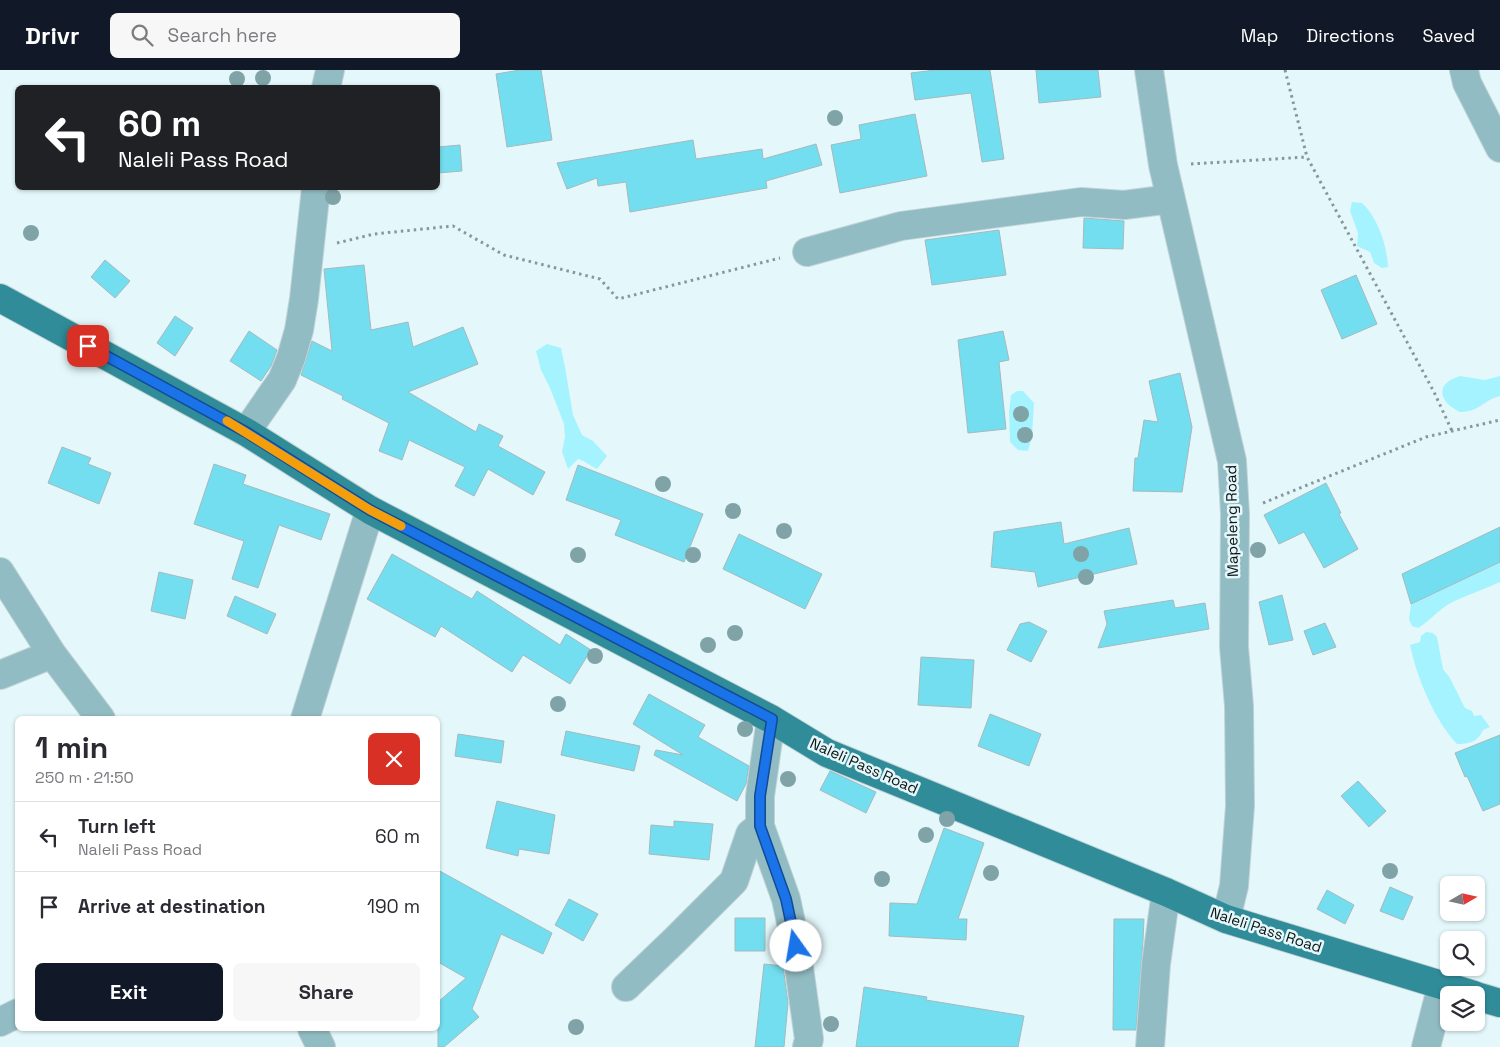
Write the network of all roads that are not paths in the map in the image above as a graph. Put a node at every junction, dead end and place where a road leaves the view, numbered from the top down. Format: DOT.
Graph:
graph roads {
  1 [pos="330,70"];
  2 [pos="1150,70"];
  3 [pos="1464,70"];
  4 [pos="327,85"];
  5 [pos="1500,148"];
  6 [pos="316,190"];
  7 [pos="1171,199"];
  8 [pos="807,252"];
  9 [pos="0,298"];
  10 [pos="246,432"];
  11 [pos="370,510"];
  12 [pos="0,572"];
  13 [pos="52,654"];
  14 [pos="0,675"];
  15 [pos="99,716"];
  16 [pos="306,716"];
  17 [pos="772,719"];
  18 [pos="760,826"];
  19 [pos="1166,892"];
  20 [pos="1226,919"];
  21 [pos="1442,985"];
  22 [pos="1445,986"];
  23 [pos="626,987"];
  24 [pos="1485,998"];
  25 [pos="1500,1003"];
  26 [pos="15,1014"];
  27 [pos="0,1022"];
  28 [pos="313,1031"];
  29 [pos="321,1047"];
  30 [pos="807,1047"];
  31 [pos="1150,1047"];
  32 [pos="1426,1047"];
  1 -- 4 [label="street"];
  2 -- 7 [label="street, Mapeleng Road"];
  3 -- 5 [label="street"];
  6 -- 10 [label="street"];
  7 -- 8 [label="street"];
  7 -- 20 [label="street, Mapeleng Road"];
  9 -- 10 [label="main road, Naleli Pass Road"];
  10 -- 11 [label="main road, Naleli Pass Road"];
  11 -- 16 [label="street"];
  11 -- 17 [label="main road, Naleli Pass Road"];
  12 -- 13 [label="street"];
  13 -- 14 [label="street"];
  13 -- 15 [label="street"];
  17 -- 18 [label="street"];
  17 -- 19 [label="main road, Naleli Pass Road"];
  18 -- 23 [label="street"];
  18 -- 30 [label="street"];
  19 -- 20 [label="main road, Naleli Pass Road"];
  19 -- 31 [label="street"];
  20 -- 21 [label="main road, Naleli Pass Road"];
  21 -- 22 [label="main road, Naleli Pass Road"];
  21 -- 32 [label="street"];
  24 -- 25 [label="main road, Naleli Pass Road"];
  26 -- 27 [label="street"];
  28 -- 29 [label="street"];
}
